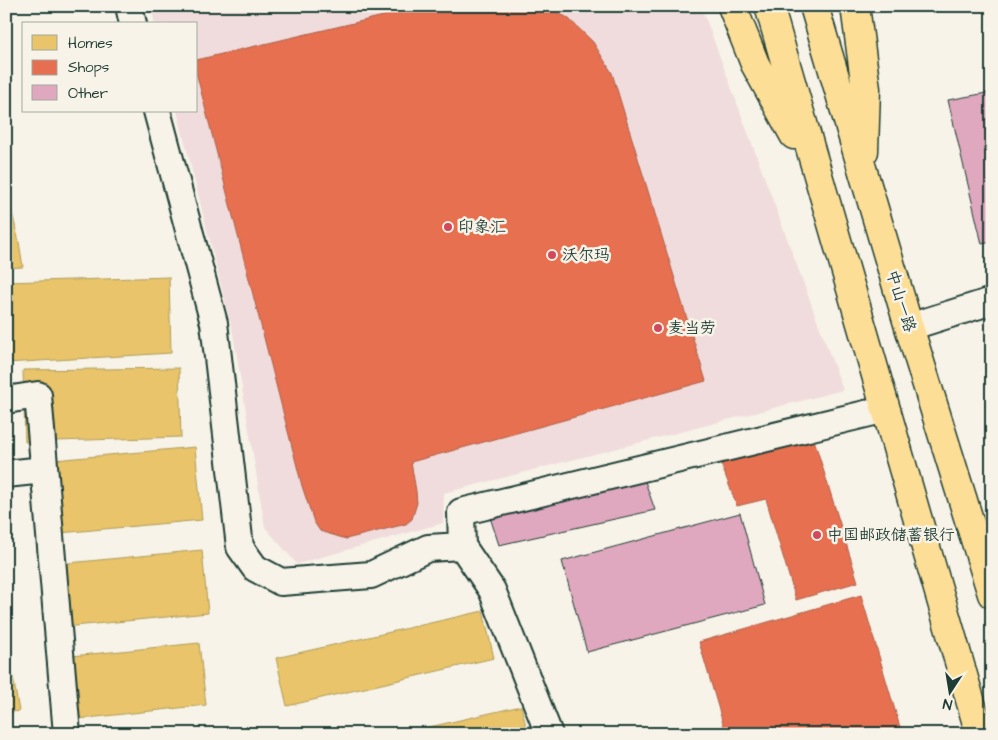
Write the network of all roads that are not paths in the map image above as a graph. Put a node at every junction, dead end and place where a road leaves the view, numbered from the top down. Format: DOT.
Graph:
graph roads {
  1 [pos="128,6"];
  2 [pos="732,6"];
  3 [pos="769,6"];
  4 [pos="814,6"];
  5 [pos="855,6"];
  6 [pos="132,22"];
  7 [pos="157,112"];
  8 [pos="863,175"];
  9 [pos="820,184"];
  10 [pos="992,301"];
  11 [pos="909,327"];
  12 [pos="6,400"];
  13 [pos="886,409"];
  14 [pos="44,470"];
  15 [pos="6,474"];
  16 [pos="462,546"];
  17 [pos="992,594"];
  18 [pos="67,734"];
  19 [pos="549,734"];
  20 [pos="980,734"];
  1 -- 6 [label="lane"];
  2 -- 9 [label="main road"];
  3 -- 9 [label="main road"];
  4 -- 8 [label="main road, 中山一路"];
  5 -- 8 [label="main road"];
  7 -- 16 [label="lane"];
  8 -- 11 [label="main road, 中山一路"];
  9 -- 13 [label="main road"];
  10 -- 11 [label="lane"];
  11 -- 17 [label="main road, 中山一路"];
  12 -- 14 [label="lane"];
  13 -- 16 [label="lane"];
  13 -- 20 [label="main road"];
  14 -- 15 [label="lane"];
  14 -- 18 [label="lane"];
  16 -- 19 [label="lane"];
}
